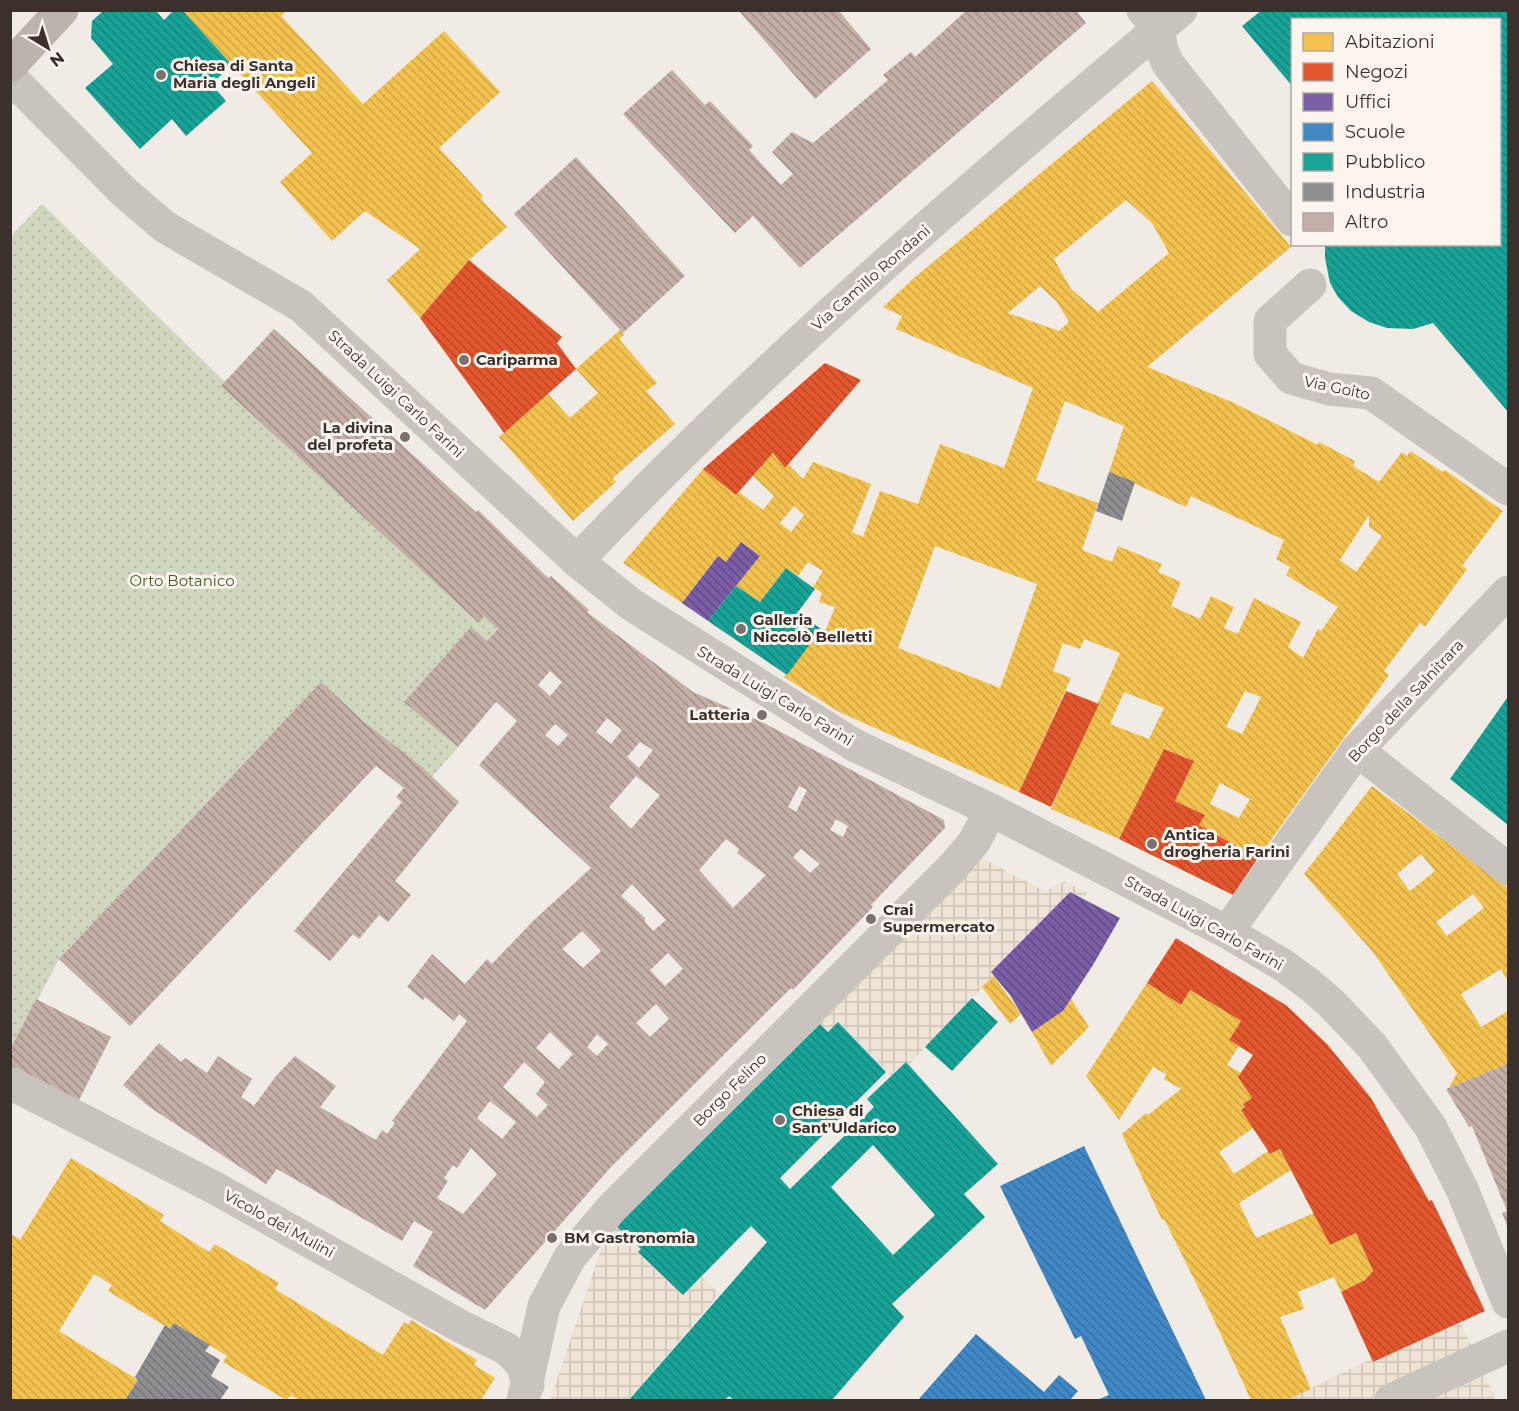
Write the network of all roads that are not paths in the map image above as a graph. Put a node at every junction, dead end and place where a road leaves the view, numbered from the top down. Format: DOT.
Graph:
graph roads {
  1 [pos="62,10"];
  2 [pos="1161,17"];
  3 [pos="10,66"];
  4 [pos="10,77"];
  5 [pos="1291,218"];
  6 [pos="1310,285"];
  7 [pos="1509,489"];
  8 [pos="577,561"];
  9 [pos="1509,592"];
  10 [pos="1356,750"];
  11 [pos="991,810"];
  12 [pos="1509,869"];
  13 [pos="1227,932"];
  14 [pos="10,1083"];
  15 [pos="1509,1302"];
  16 [pos="1509,1346"];
  17 [pos="525,1393"];
  18 [pos="1391,1401"];
  1 -- 3 [label="main road"];
  2 -- 5 [label="street"];
  2 -- 8 [label="street, Via Camillo Rondani"];
  4 -- 8 [label="street, Strada Luigi Carlo Farini"];
  6 -- 7 [label="street, Via Goito"];
  8 -- 11 [label="street, Strada Luigi Carlo Farini"];
  9 -- 10 [label="street, Borgo della Salnitrara"];
  10 -- 12 [label="street"];
  10 -- 13 [label="street, Borgo della Salnitrara"];
  11 -- 13 [label="street, Strada Luigi Carlo Farini"];
  11 -- 17 [label="street, Borgo Felino"];
  13 -- 15 [label="street, Strada Luigi Carlo Farini"];
  14 -- 17 [label="street, Vicolo dei Mulini"];
  16 -- 18 [label="street"];
}
